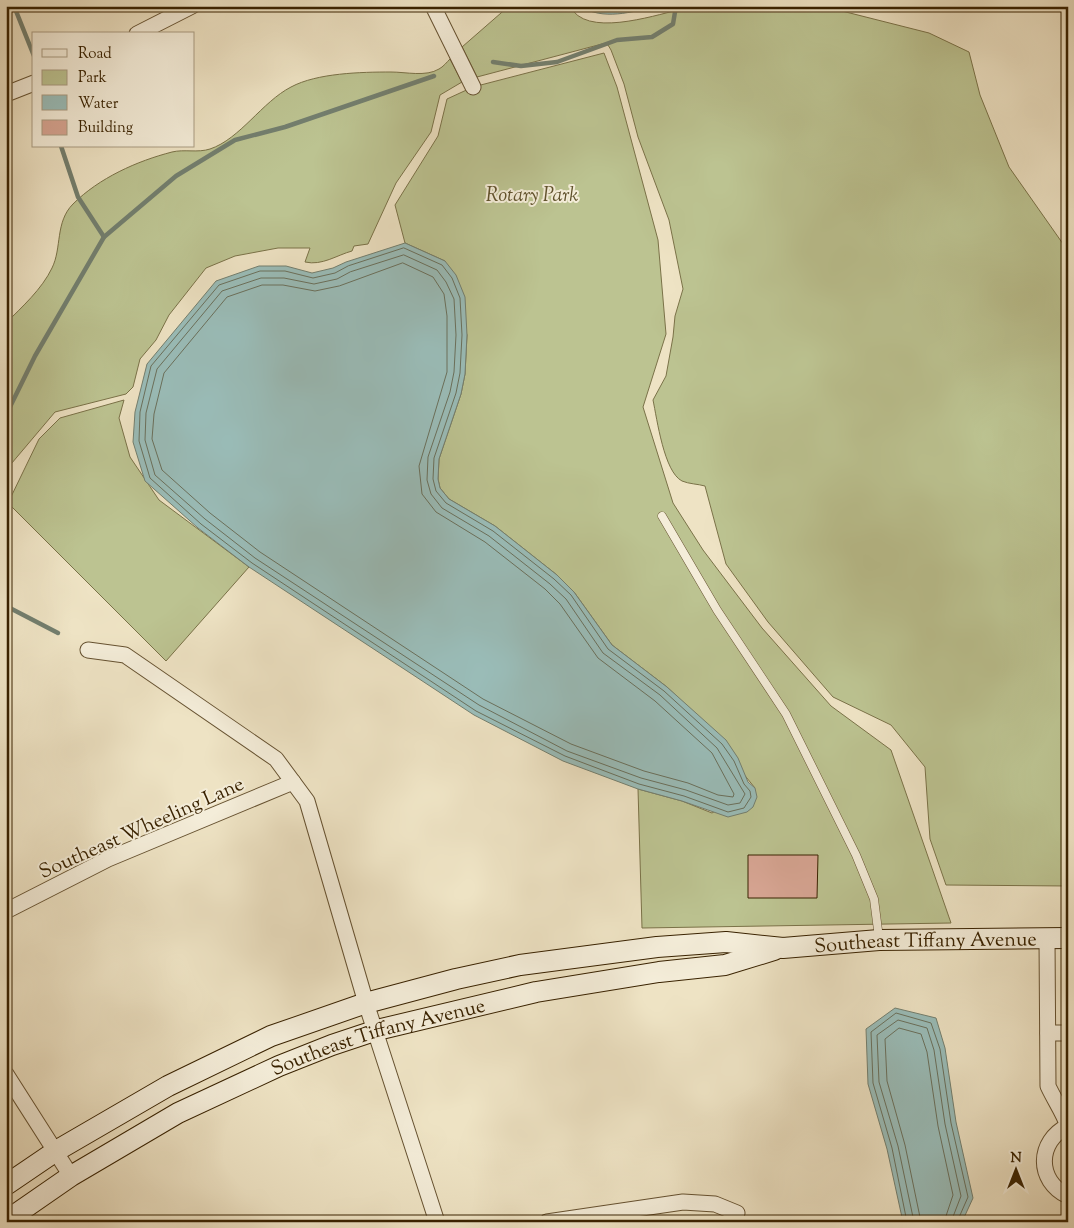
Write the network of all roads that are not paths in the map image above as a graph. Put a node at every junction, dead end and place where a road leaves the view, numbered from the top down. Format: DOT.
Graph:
graph roads {
  1 [pos="192,6"];
  2 [pos="433,6"];
  3 [pos="141,32"];
  4 [pos="32,84"];
  5 [pos="473,87"];
  6 [pos="6,94"];
  7 [pos="662,516"];
  8 [pos="88,650"];
  9 [pos="293,782"];
  10 [pos="6,911"];
  11 [pos="1047,938"];
  12 [pos="1068,938"];
  13 [pos="879,940"];
  14 [pos="783,948"];
  15 [pos="366,1003"];
  16 [pos="377,1030"];
  17 [pos="1048,1033"];
  18 [pos="1068,1033"];
  19 [pos="6,1074"];
  20 [pos="1067,1117"];
  21 [pos="56,1151"];
  22 [pos="71,1176"];
  23 [pos="6,1185"];
  24 [pos="1068,1196"];
  25 [pos="737,1213"];
  26 [pos="6,1221"];
  27 [pos="437,1222"];
  28 [pos="547,1222"];
  1 -- 3 [label="street"];
  2 -- 5 [label="street"];
  4 -- 6 [label="street"];
  7 -- 13 [label="lane"];
  8 -- 9 [label="street"];
  9 -- 10 [label="street, Southeast Wheeling Lane"];
  9 -- 15 [label="street"];
  11 -- 12 [label="street, Southeast Tiffany Avenue"];
  11 -- 13 [label="street, Southeast Tiffany Avenue"];
  11 -- 17 [label="street"];
  13 -- 14 [label="street, Southeast Tiffany Avenue"];
  14 -- 15 [label="street, Southeast Tiffany Avenue"];
  14 -- 16 [label="street, Southeast Tiffany Avenue"];
  15 -- 16 [label="street"];
  15 -- 21 [label="street, Southeast Tiffany Avenue"];
  16 -- 22 [label="street, Southeast Tiffany Avenue"];
  16 -- 27 [label="street"];
  17 -- 18 [label="street"];
  17 -- 20 [label="street"];
  19 -- 21 [label="street"];
  20 -- 24 [label="street"];
  21 -- 22 [label="street"];
  21 -- 23 [label="street, Southeast Tiffany Avenue"];
  22 -- 26 [label="street, Southeast Tiffany Avenue"];
  25 -- 28 [label="street"];
}
